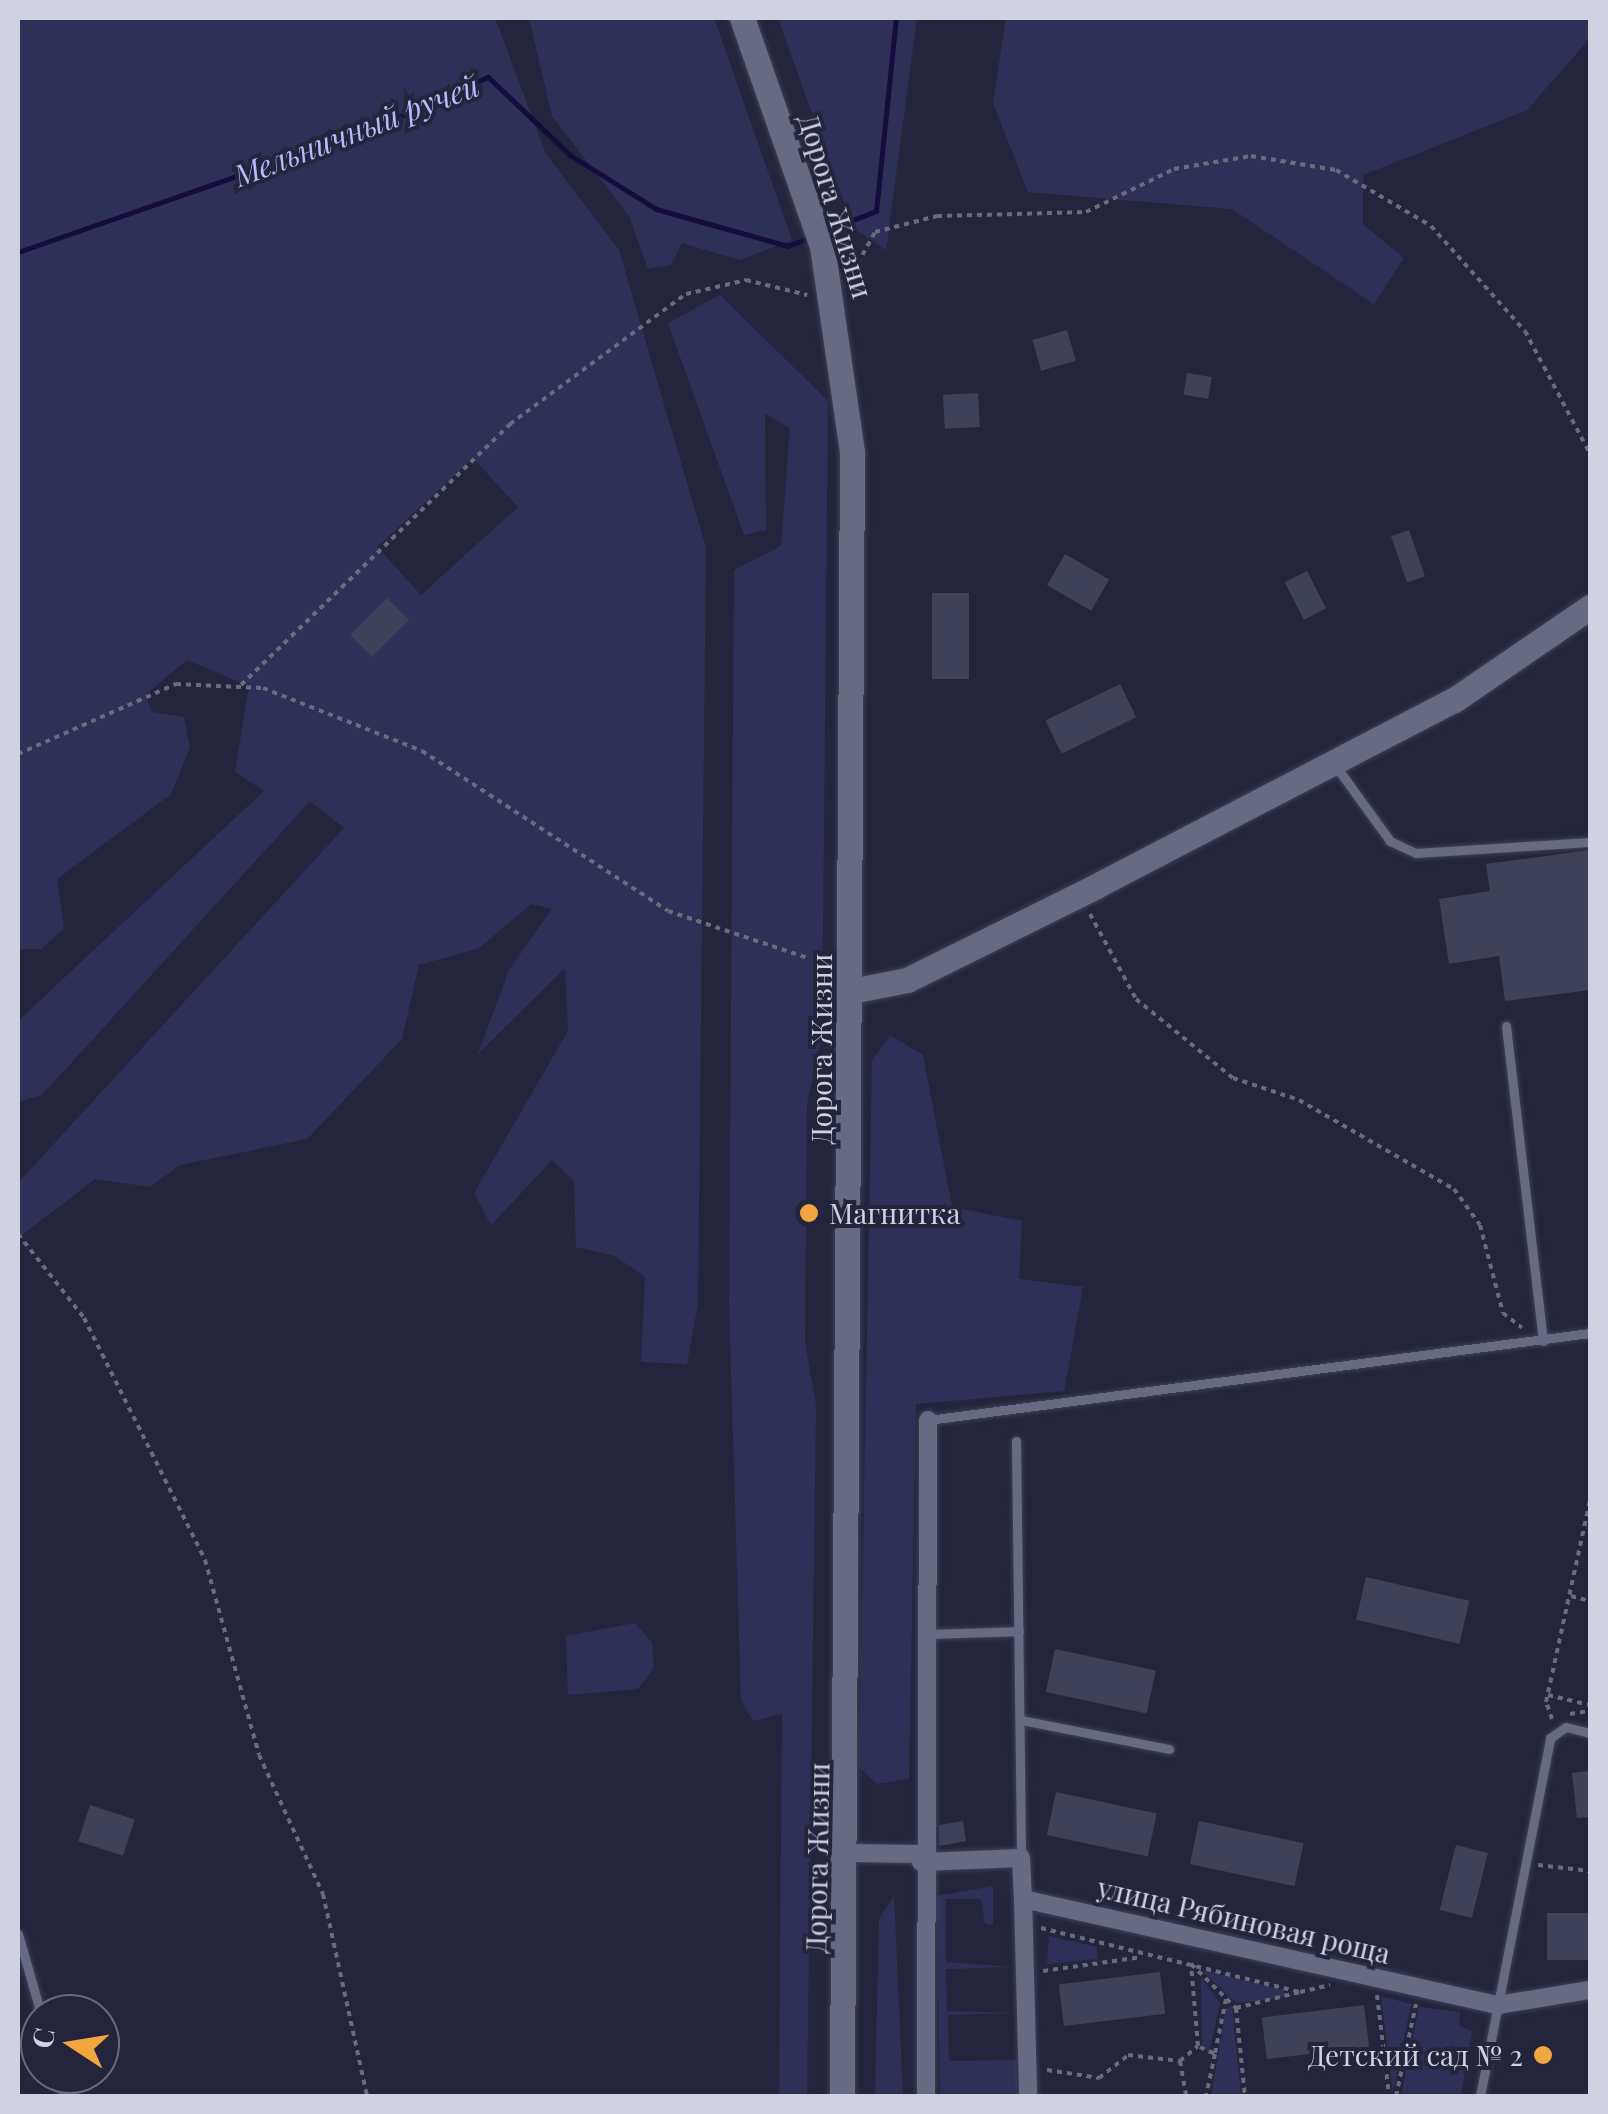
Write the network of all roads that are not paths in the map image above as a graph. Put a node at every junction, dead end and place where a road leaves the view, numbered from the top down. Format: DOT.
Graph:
graph roads {
  1 [pos="742,18"];
  2 [pos="1590,607"];
  3 [pos="1334,762"];
  4 [pos="1590,842"];
  5 [pos="850,991"];
  6 [pos="1506,1026"];
  7 [pos="1590,1333"];
  8 [pos="1543,1341"];
  9 [pos="928,1420"];
  10 [pos="1016,1441"];
  11 [pos="1020,1632"];
  12 [pos="923,1634"];
  13 [pos="1021,1720"];
  14 [pos="1590,1732"];
  15 [pos="1168,1749"];
  16 [pos="847,1853"];
  17 [pos="921,1858"];
  18 [pos="1021,1858"];
  19 [pos="1023,1899"];
  20 [pos="18,1934"];
  21 [pos="1590,1990"];
  22 [pos="35,1994"];
  23 [pos="1498,2004"];
  24 [pos="842,2096"];
  25 [pos="926,2096"];
  26 [pos="1028,2096"];
  27 [pos="1480,2096"];
  1 -- 5 [label="main road, Дорога Жизни"];
  2 -- 3 [label="main road"];
  3 -- 4 [label="lane"];
  3 -- 5 [label="main road"];
  5 -- 16 [label="main road, Дорога Жизни"];
  6 -- 8 [label="lane"];
  7 -- 8 [label="lane"];
  8 -- 9 [label="lane"];
  9 -- 12 [label="street"];
  10 -- 11 [label="lane"];
  11 -- 12 [label="lane"];
  11 -- 13 [label="lane"];
  12 -- 17 [label="street"];
  13 -- 15 [label="lane"];
  13 -- 18 [label="lane"];
  14 -- 23 [label="lane"];
  16 -- 17 [label="street"];
  16 -- 24 [label="main road, Дорога Жизни"];
  17 -- 18 [label="street"];
  17 -- 25 [label="street"];
  18 -- 19 [label="street"];
  19 -- 23 [label="street, улица Рябиновая роща"];
  19 -- 26 [label="street"];
  20 -- 22 [label="lane"];
  21 -- 23 [label="street, улица Рябиновая роща"];
  23 -- 27 [label="lane"];
}
